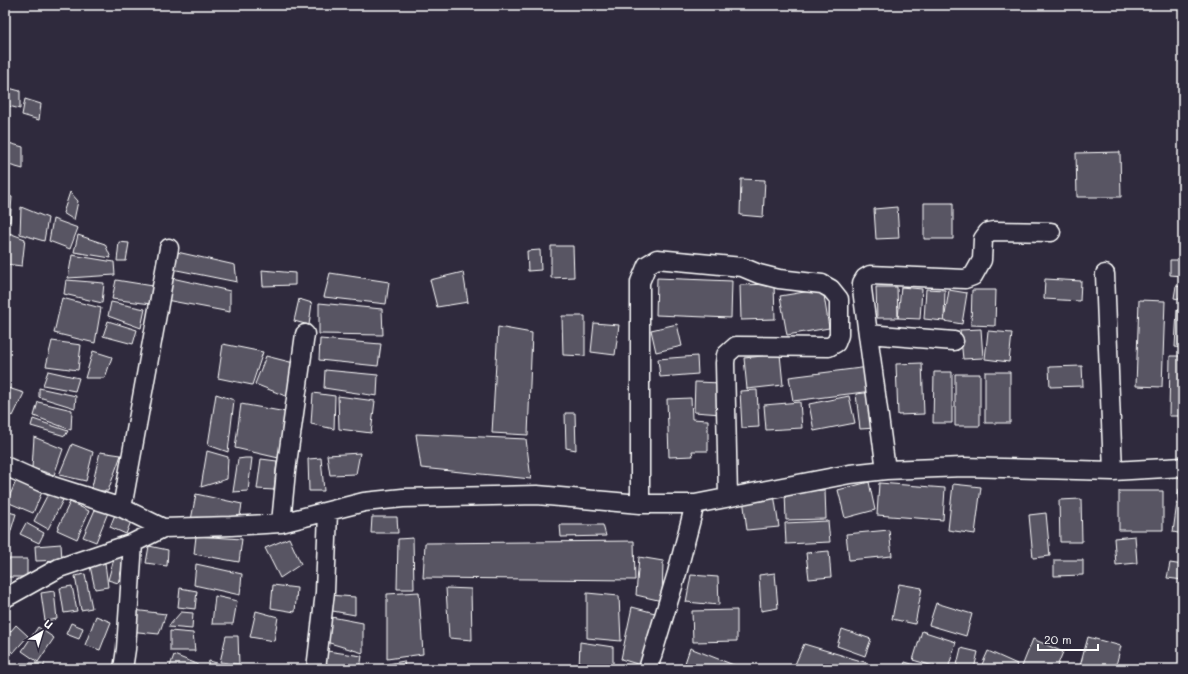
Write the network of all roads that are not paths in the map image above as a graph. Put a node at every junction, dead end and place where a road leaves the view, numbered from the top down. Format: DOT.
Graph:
graph roads {
  1 [pos="1050,232"];
  2 [pos="169,248"];
  3 [pos="1105,274"];
  4 [pos="305,334"];
  5 [pos="868,334"];
  6 [pos="954,341"];
  7 [pos="5,466"];
  8 [pos="1183,467"];
  9 [pos="886,470"];
  10 [pos="1113,471"];
  11 [pos="728,498"];
  12 [pos="640,504"];
  13 [pos="695,504"];
  14 [pos="122,508"];
  15 [pos="328,512"];
  16 [pos="281,523"];
  17 [pos="163,528"];
  18 [pos="133,543"];
  19 [pos="5,598"];
  20 [pos="123,669"];
  21 [pos="316,669"];
  22 [pos="648,669"];
  1 -- 5 [label="street"];
  2 -- 14 [label="street"];
  3 -- 10 [label="street"];
  4 -- 16 [label="street"];
  5 -- 6 [label="street"];
  5 -- 9 [label="street"];
  7 -- 14 [label="street"];
  8 -- 10 [label="street"];
  9 -- 10 [label="street"];
  9 -- 11 [label="street"];
  11 -- 12 [label="street"];
  11 -- 13 [label="street"];
  12 -- 13 [label="street"];
  12 -- 15 [label="street"];
  13 -- 22 [label="street"];
  14 -- 17 [label="street"];
  15 -- 16 [label="street"];
  15 -- 21 [label="street"];
  16 -- 17 [label="street"];
  17 -- 18 [label="street"];
  18 -- 19 [label="street"];
  18 -- 20 [label="street"];
}
